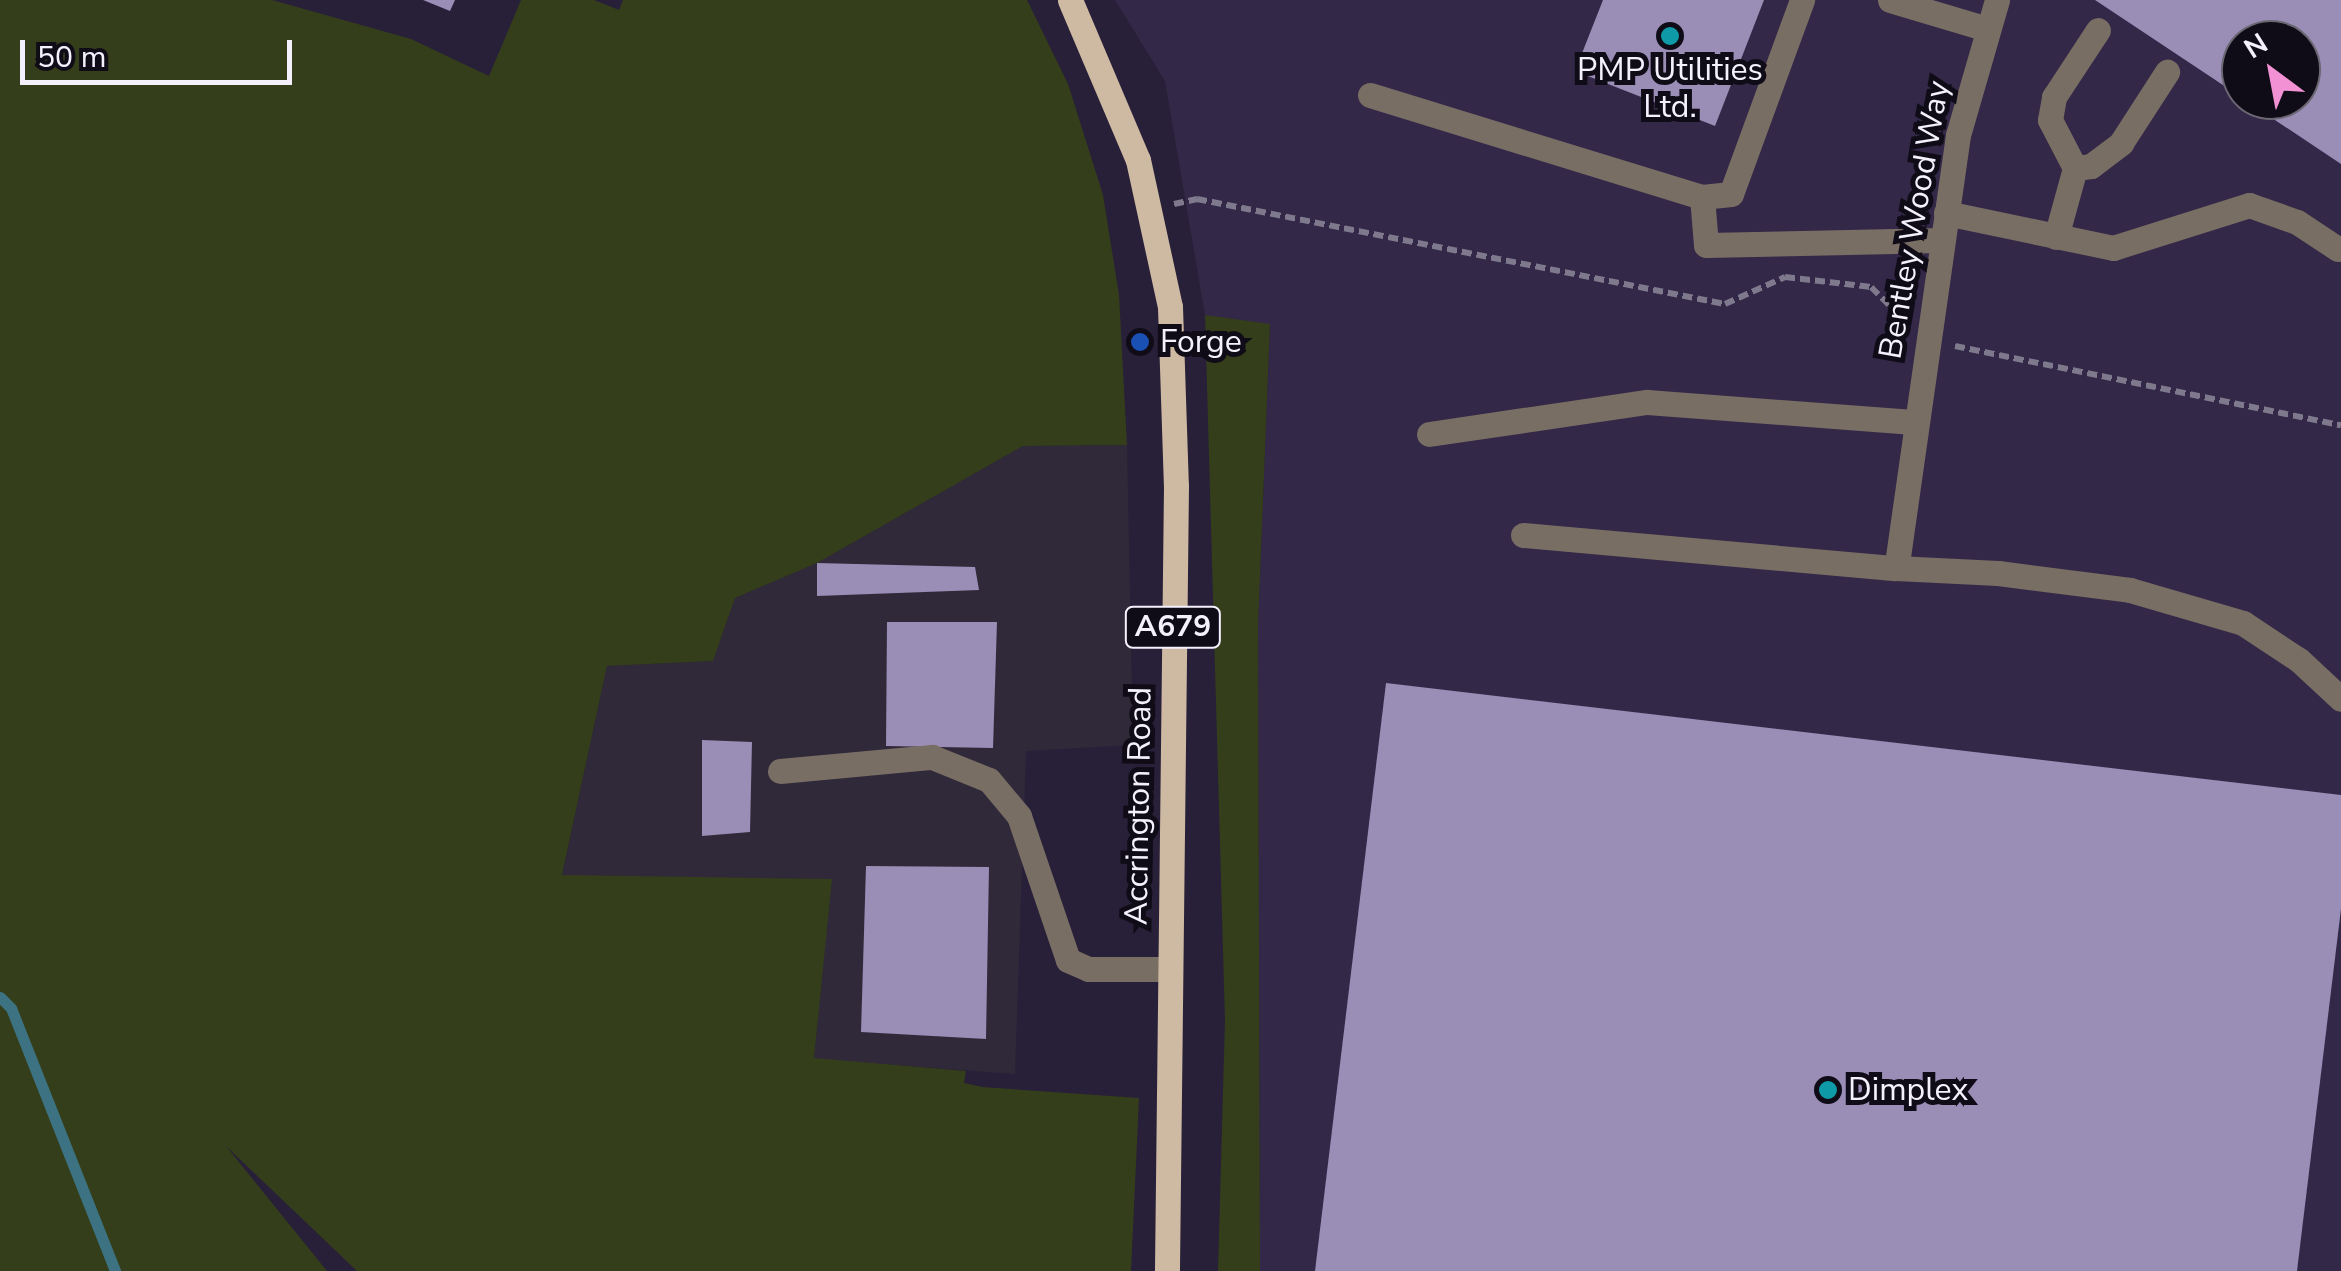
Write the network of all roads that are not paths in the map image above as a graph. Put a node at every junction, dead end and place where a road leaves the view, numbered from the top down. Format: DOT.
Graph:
graph roads {
  1 [pos="1070,0"];
  2 [pos="1802,0"];
  3 [pos="1890,0"];
  4 [pos="1998,0"];
  5 [pos="1984,28"];
  6 [pos="2098,30"];
  7 [pos="2166,72"];
  8 [pos="1370,95"];
  9 [pos="2075,168"];
  10 [pos="1702,196"];
  11 [pos="1946,213"];
  12 [pos="2056,236"];
  13 [pos="1942,240"];
  14 [pos="2338,249"];
  15 [pos="1913,422"];
  16 [pos="1430,434"];
  17 [pos="1523,536"];
  18 [pos="1896,568"];
  19 [pos="2341,699"];
  20 [pos="780,771"];
  21 [pos="1169,969"];
  22 [pos="1167,1271"];
  1 -- 21 [label="main road, Accrington Road / A679"];
  2 -- 10 [label="street"];
  3 -- 5 [label="street"];
  4 -- 5 [label="street, Bentley Wood Way"];
  5 -- 11 [label="street, Bentley Wood Way"];
  6 -- 9 [label="street"];
  7 -- 9 [label="street"];
  8 -- 10 [label="street"];
  9 -- 12 [label="street"];
  10 -- 13 [label="street"];
  11 -- 12 [label="street"];
  11 -- 13 [label="street, Bentley Wood Way"];
  12 -- 14 [label="street"];
  13 -- 15 [label="street, Bentley Wood Way"];
  15 -- 16 [label="street"];
  15 -- 18 [label="street, Bentley Wood Way"];
  17 -- 18 [label="street"];
  18 -- 19 [label="street"];
  20 -- 21 [label="street"];
  21 -- 22 [label="main road, Accrington Road / A679"];
}
